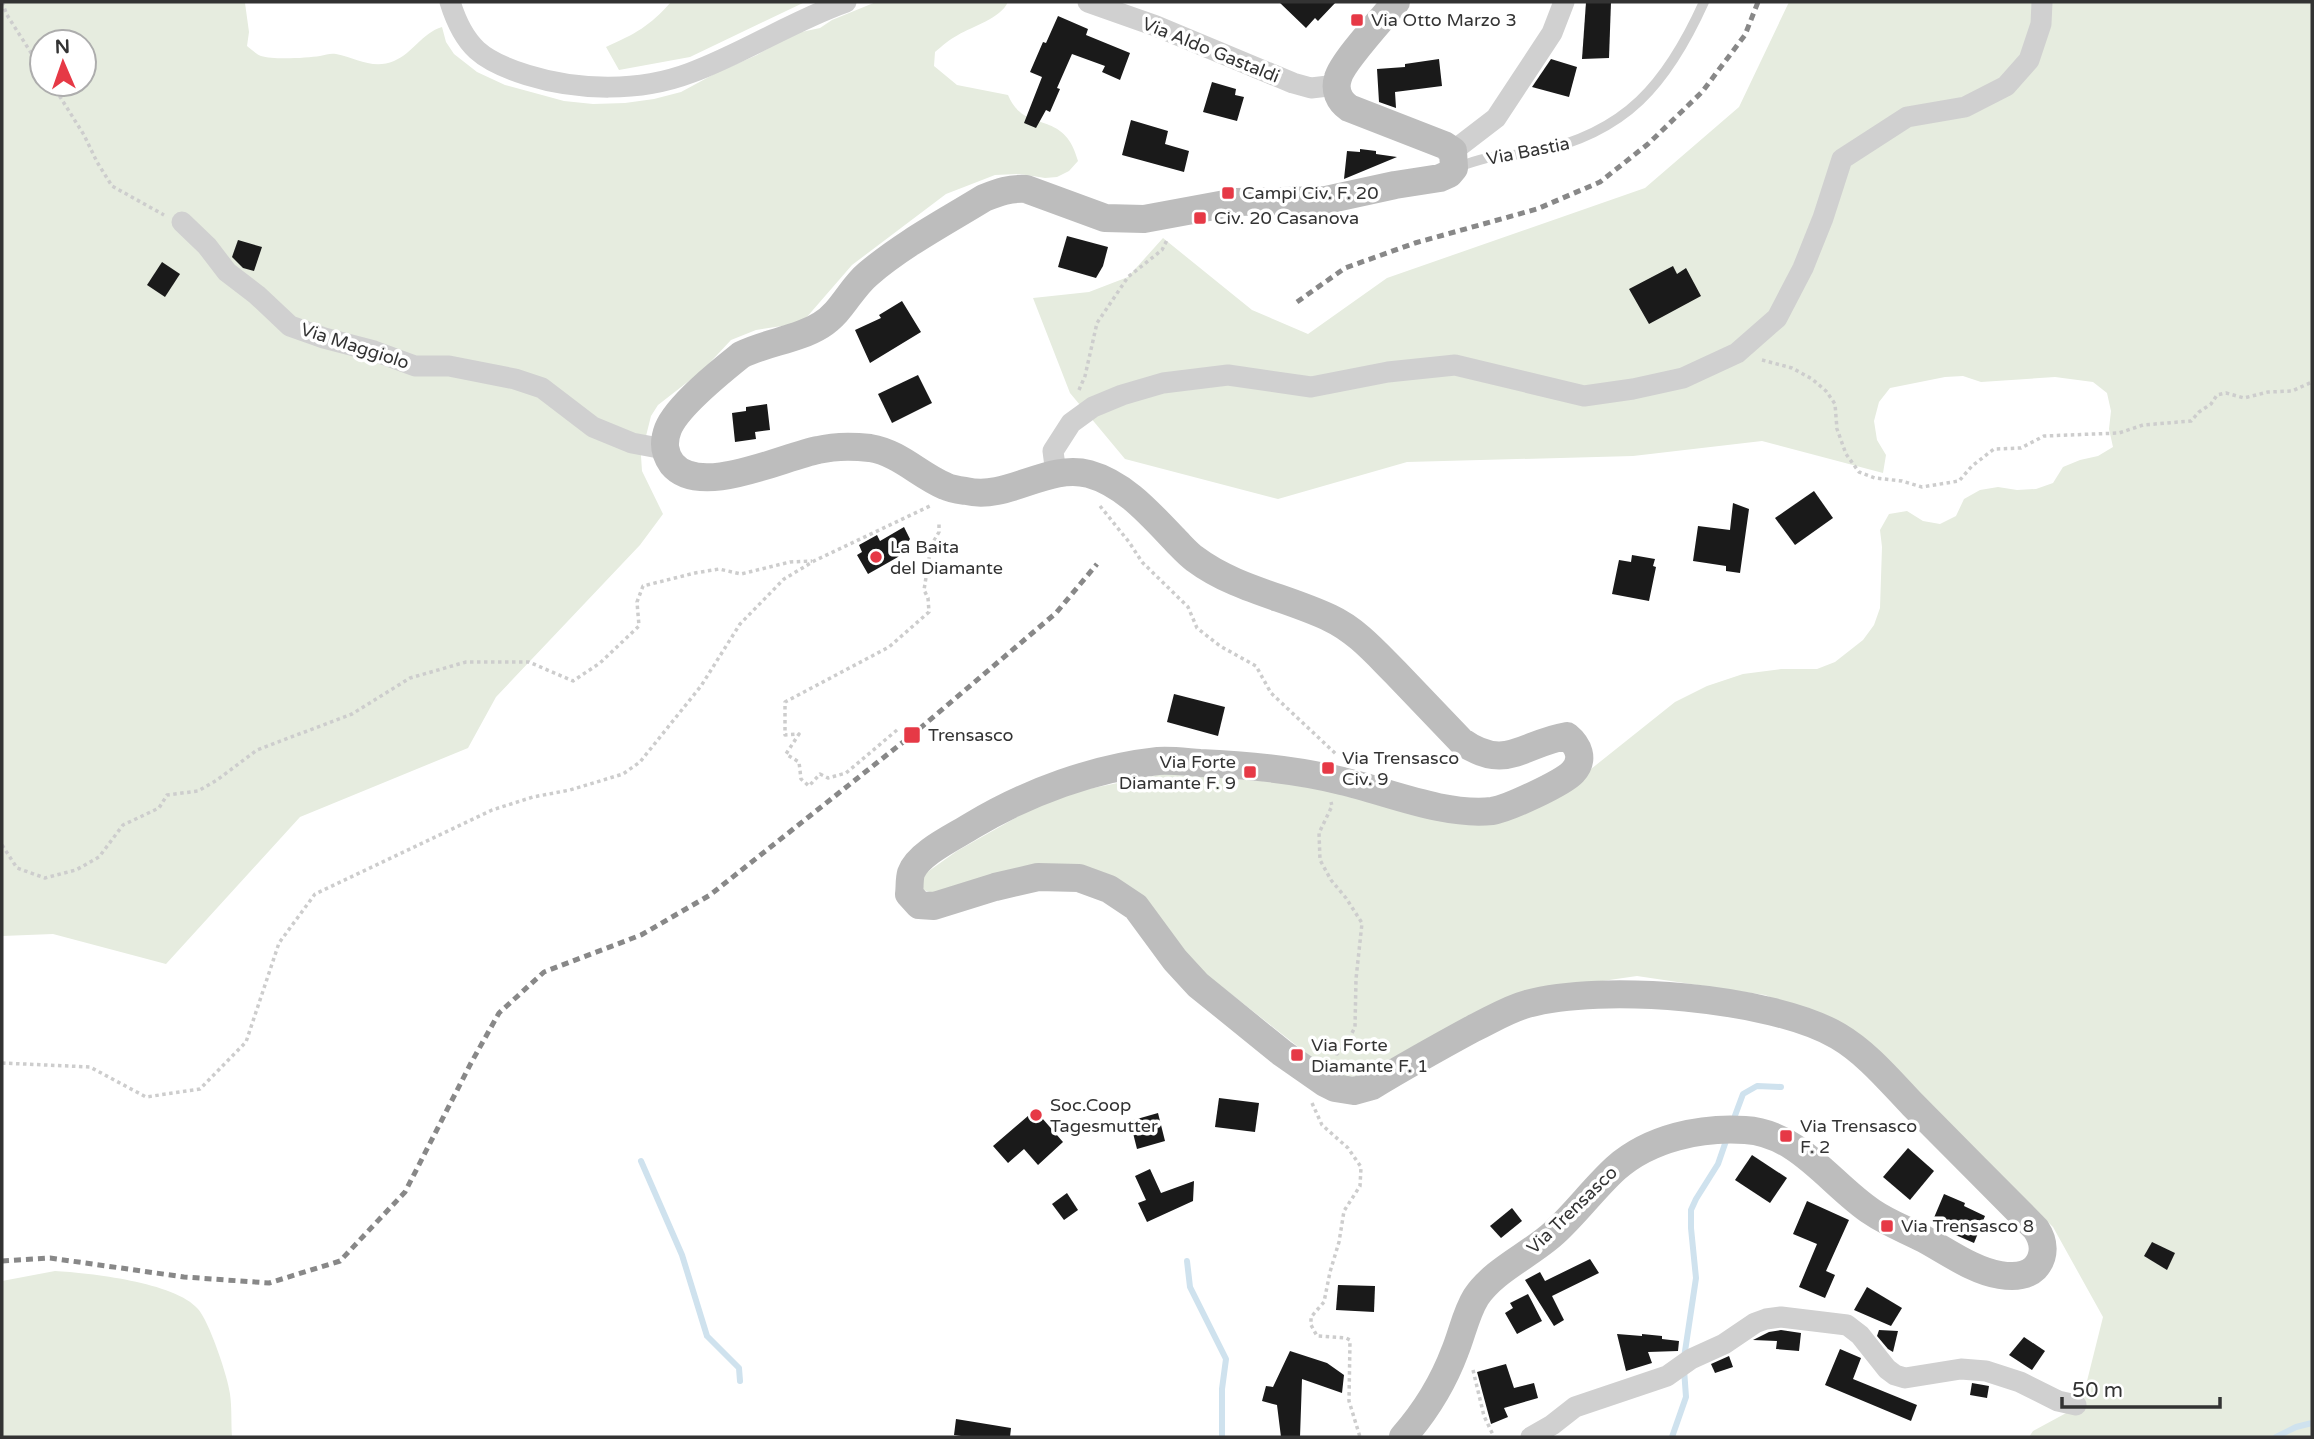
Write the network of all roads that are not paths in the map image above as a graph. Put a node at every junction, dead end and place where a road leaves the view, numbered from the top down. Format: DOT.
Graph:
graph roads {
  1 [pos="450,2"];
  2 [pos="846,2"];
  3 [pos="1088,2"];
  4 [pos="1396,2"];
  5 [pos="1564,2"];
  6 [pos="1704,2"];
  7 [pos="2042,2"];
  8 [pos="1337,85"];
  9 [pos="1453,160"];
  10 [pos="182,222"];
  11 [pos="664,449"];
  12 [pos="1056,474"];
  13 [pos="2076,1405"];
  14 [pos="1404,1437"];
  15 [pos="1531,1437"];
  1 -- 2 [label="street"];
  3 -- 8 [label="street, Via Aldo Gastaldi"];
  4 -- 8 [label="main road"];
  5 -- 9 [label="street"];
  6 -- 9 [label="lane, Via Bastia"];
  7 -- 12 [label="street"];
  8 -- 9 [label="main road"];
  9 -- 11 [label="main road"];
  10 -- 11 [label="street, Via Maggiolo"];
  11 -- 12 [label="main road"];
  12 -- 14 [label="main road, Via Trensasco"];
  13 -- 15 [label="street"];
}
